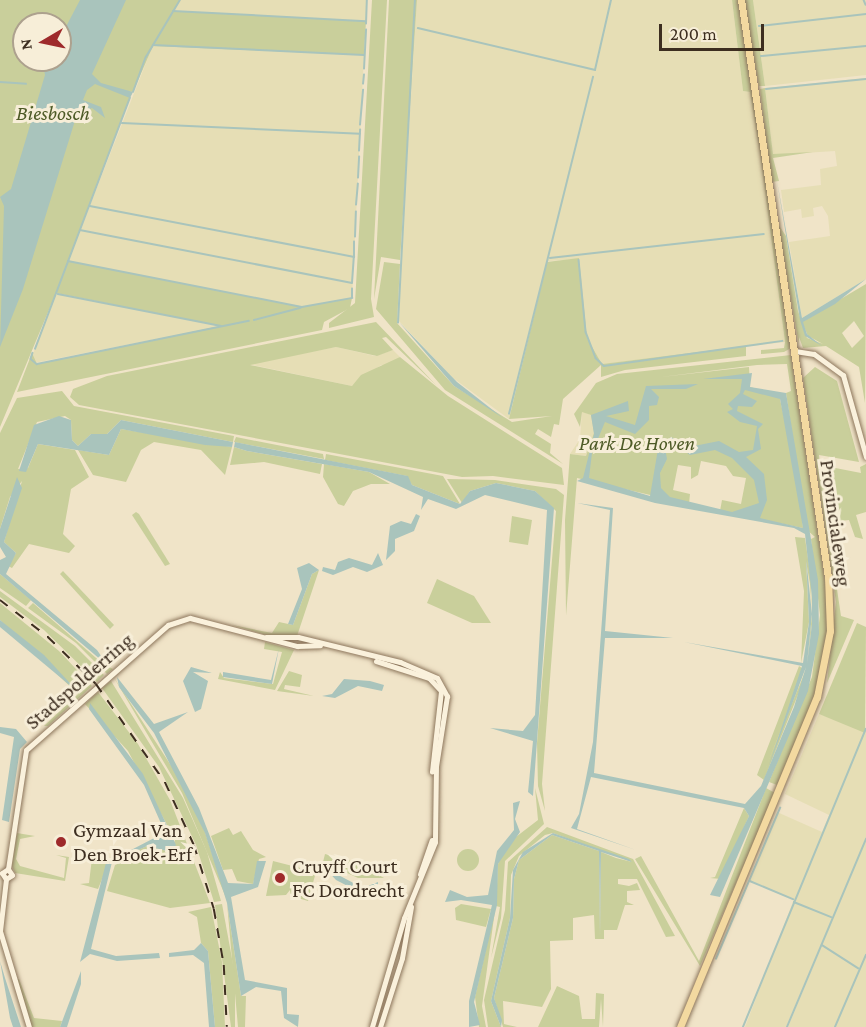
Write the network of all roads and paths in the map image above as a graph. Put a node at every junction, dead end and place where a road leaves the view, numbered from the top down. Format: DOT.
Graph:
graph roads {
  1 [pos="741,0"];
  2 [pos="795,351"];
  3 [pos="866,457"];
  4 [pos="411,902"];
  5 [pos="0,931"];
  6 [pos="29,1027"];
  7 [pos="372,1027"];
  8 [pos="380,1027"];
  9 [pos="680,1027"];
  1 -- 2 [label="main road, Provincialeweg"];
  2 -- 3 [label="street"];
  2 -- 9 [label="main road, Provincialeweg"];
  4 -- 5 [label="street, Stadspolderring"];
  4 -- 7 [label="street, Stadspolderring"];
  4 -- 8 [label="street, Stadspolderring"];
  5 -- 6 [label="street"];
}
